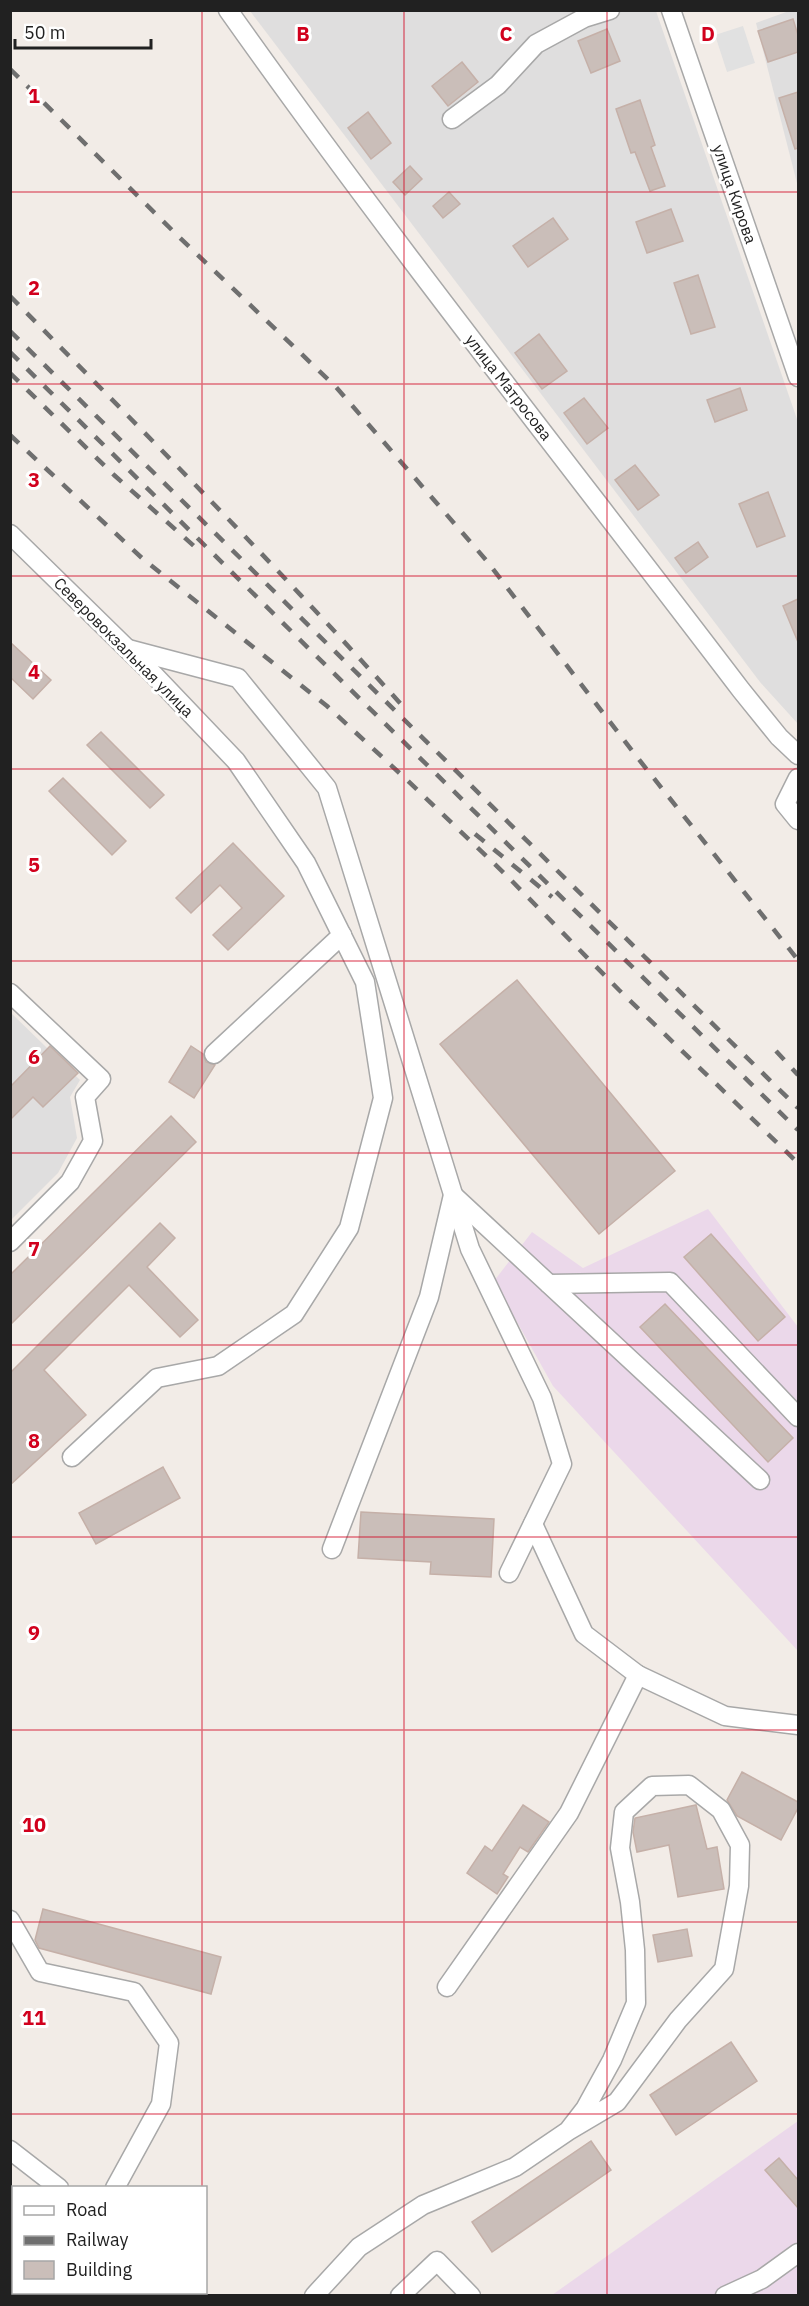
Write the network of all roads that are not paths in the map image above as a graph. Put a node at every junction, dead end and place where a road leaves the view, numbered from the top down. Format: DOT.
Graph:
graph roads {
  1 [pos="228,10"];
  2 [pos="610,10"];
  3 [pos="670,10"];
  4 [pos="452,119"];
  5 [pos="798,377"];
  6 [pos="10,534"];
  7 [pos="126,648"];
  8 [pos="798,755"];
  9 [pos="798,778"];
  10 [pos="798,819"];
  11 [pos="342,934"];
  12 [pos="10,993"];
  13 [pos="214,1054"];
  14 [pos="453,1195"];
  15 [pos="10,1242"];
  16 [pos="549,1284"];
  17 [pos="798,1417"];
  18 [pos="72,1457"];
  19 [pos="760,1480"];
  20 [pos="533,1524"];
  21 [pos="332,1549"];
  22 [pos="509,1573"];
  23 [pos="638,1676"];
  24 [pos="798,1725"];
  25 [pos="10,1920"];
  26 [pos="447,1987"];
  27 [pos="568,2131"];
  28 [pos="10,2150"];
  29 [pos="58,2186"];
  30 [pos="116,2186"];
  31 [pos="798,2253"];
  32 [pos="314,2295"];
  33 [pos="400,2295"];
  34 [pos="471,2295"];
  35 [pos="725,2295"];
  1 -- 8 [label="street, улица Матросова"];
  2 -- 4 [label="street"];
  3 -- 5 [label="street, улица Кирова"];
  6 -- 7 [label="street, Северовокзальная улица"];
  7 -- 11 [label="street, Северовокзальная улица"];
  7 -- 14 [label="street"];
  9 -- 10 [label="street"];
  11 -- 13 [label="street"];
  11 -- 18 [label="street, Северовокзальная улица"];
  12 -- 15 [label="street"];
  14 -- 16 [label="street"];
  14 -- 20 [label="street"];
  14 -- 21 [label="street"];
  16 -- 17 [label="street"];
  16 -- 19 [label="street"];
  20 -- 22 [label="street"];
  20 -- 23 [label="street"];
  23 -- 24 [label="street"];
  23 -- 26 [label="street"];
  25 -- 30 [label="street"];
  27 -- 27 [label="street"];
  27 -- 32 [label="street"];
  28 -- 29 [label="street"];
  31 -- 35 [label="street"];
  33 -- 34 [label="street"];
}
